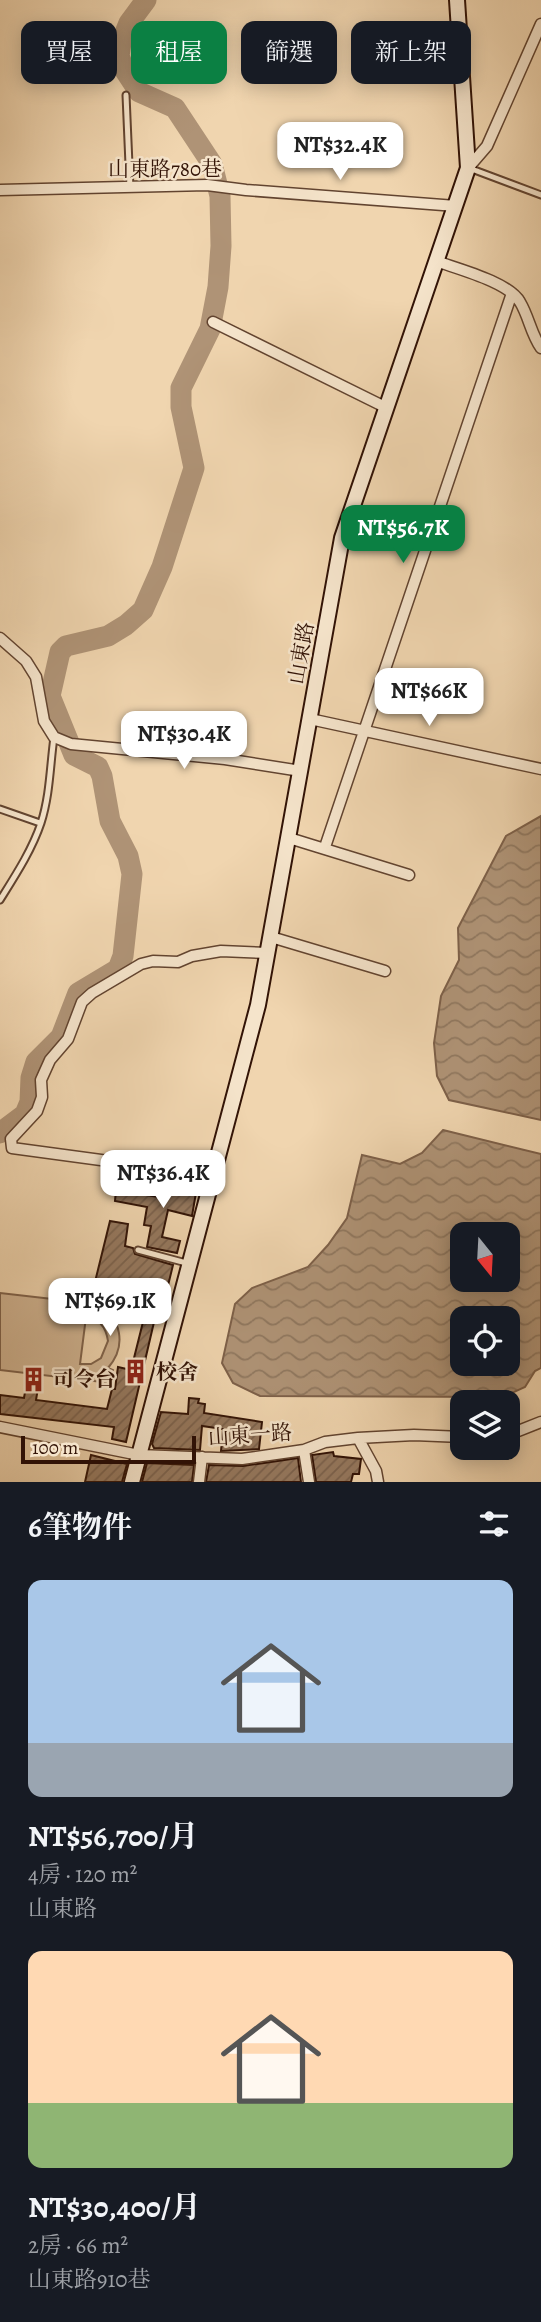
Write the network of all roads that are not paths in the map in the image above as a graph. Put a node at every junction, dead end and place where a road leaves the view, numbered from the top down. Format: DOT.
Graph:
graph roads {
  1 [pos="457,0"];
  2 [pos="541,24"];
  3 [pos="126,95"];
  4 [pos="468,168"];
  5 [pos="130,188"];
  6 [pos="0,190"];
  7 [pos="541,195"];
  8 [pos="456,206"];
  9 [pos="436,261"];
  10 [pos="512,293"];
  11 [pos="213,322"];
  12 [pos="541,348"];
  13 [pos="387,408"];
  14 [pos="0,638"];
  15 [pos="310,719"];
  16 [pos="364,729"];
  17 [pos="63,740"];
  18 [pos="541,769"];
  19 [pos="301,771"];
  20 [pos="0,809"];
  21 [pos="40,823"];
  22 [pos="289,838"];
  23 [pos="325,847"];
  24 [pos="409,875"];
  25 [pos="0,900"];
  26 [pos="271,937"];
  27 [pos="268,953"];
  28 [pos="385,971"];
  29 [pos="212,1175"];
  30 [pos="138,1250"];
  31 [pos="190,1264"];
  32 [pos="541,1422"];
  33 [pos="0,1427"];
  34 [pos="520,1430"];
  35 [pos="450,1436"];
  36 [pos="358,1437"];
  37 [pos="304,1450"];
  38 [pos="139,1455"];
  39 [pos="202,1457"];
  40 [pos="132,1482"];
  41 [pos="199,1482"];
  42 [pos="309,1482"];
  43 [pos="378,1482"];
  1 -- 4 [label="street, 山東路"];
  2 -- 4 [label="street"];
  3 -- 5 [label="lane"];
  4 -- 7 [label="lane"];
  4 -- 8 [label="street, 山東路"];
  5 -- 6 [label="street, 山東路780巷"];
  5 -- 8 [label="street, 山東路780巷"];
  8 -- 9 [label="street, 山東路"];
  9 -- 10 [label="street"];
  9 -- 13 [label="street, 山東路"];
  10 -- 12 [label="street"];
  10 -- 16 [label="street"];
  11 -- 13 [label="street"];
  13 -- 15 [label="street, 山東路"];
  14 -- 17 [label="street"];
  15 -- 16 [label="street"];
  15 -- 19 [label="street, 山東路"];
  16 -- 18 [label="street"];
  16 -- 23 [label="street"];
  17 -- 19 [label="street"];
  17 -- 21 [label="lane"];
  19 -- 22 [label="street, 山東路"];
  20 -- 21 [label="lane"];
  21 -- 25 [label="lane"];
  22 -- 23 [label="street"];
  22 -- 26 [label="street, 山東路"];
  23 -- 24 [label="street"];
  26 -- 27 [label="street, 山東路"];
  26 -- 28 [label="street"];
  27 -- 29 [label="street, 山東路"];
  27 -- 29 [label="street"];
  29 -- 31 [label="street, 山東路"];
  30 -- 31 [label="lane"];
  31 -- 38 [label="street, 山東路"];
  32 -- 34 [label="street"];
  33 -- 38 [label="street, 山東一路"];
  35 -- 36 [label="street, 山東一路"];
  36 -- 37 [label="street, 山東一路"];
  36 -- 43 [label="street"];
  37 -- 39 [label="street, 山東一路"];
  37 -- 42 [label="street"];
  38 -- 39 [label="street, 山東一路"];
  38 -- 40 [label="street, 山東路"];
  39 -- 41 [label="street"];
}
